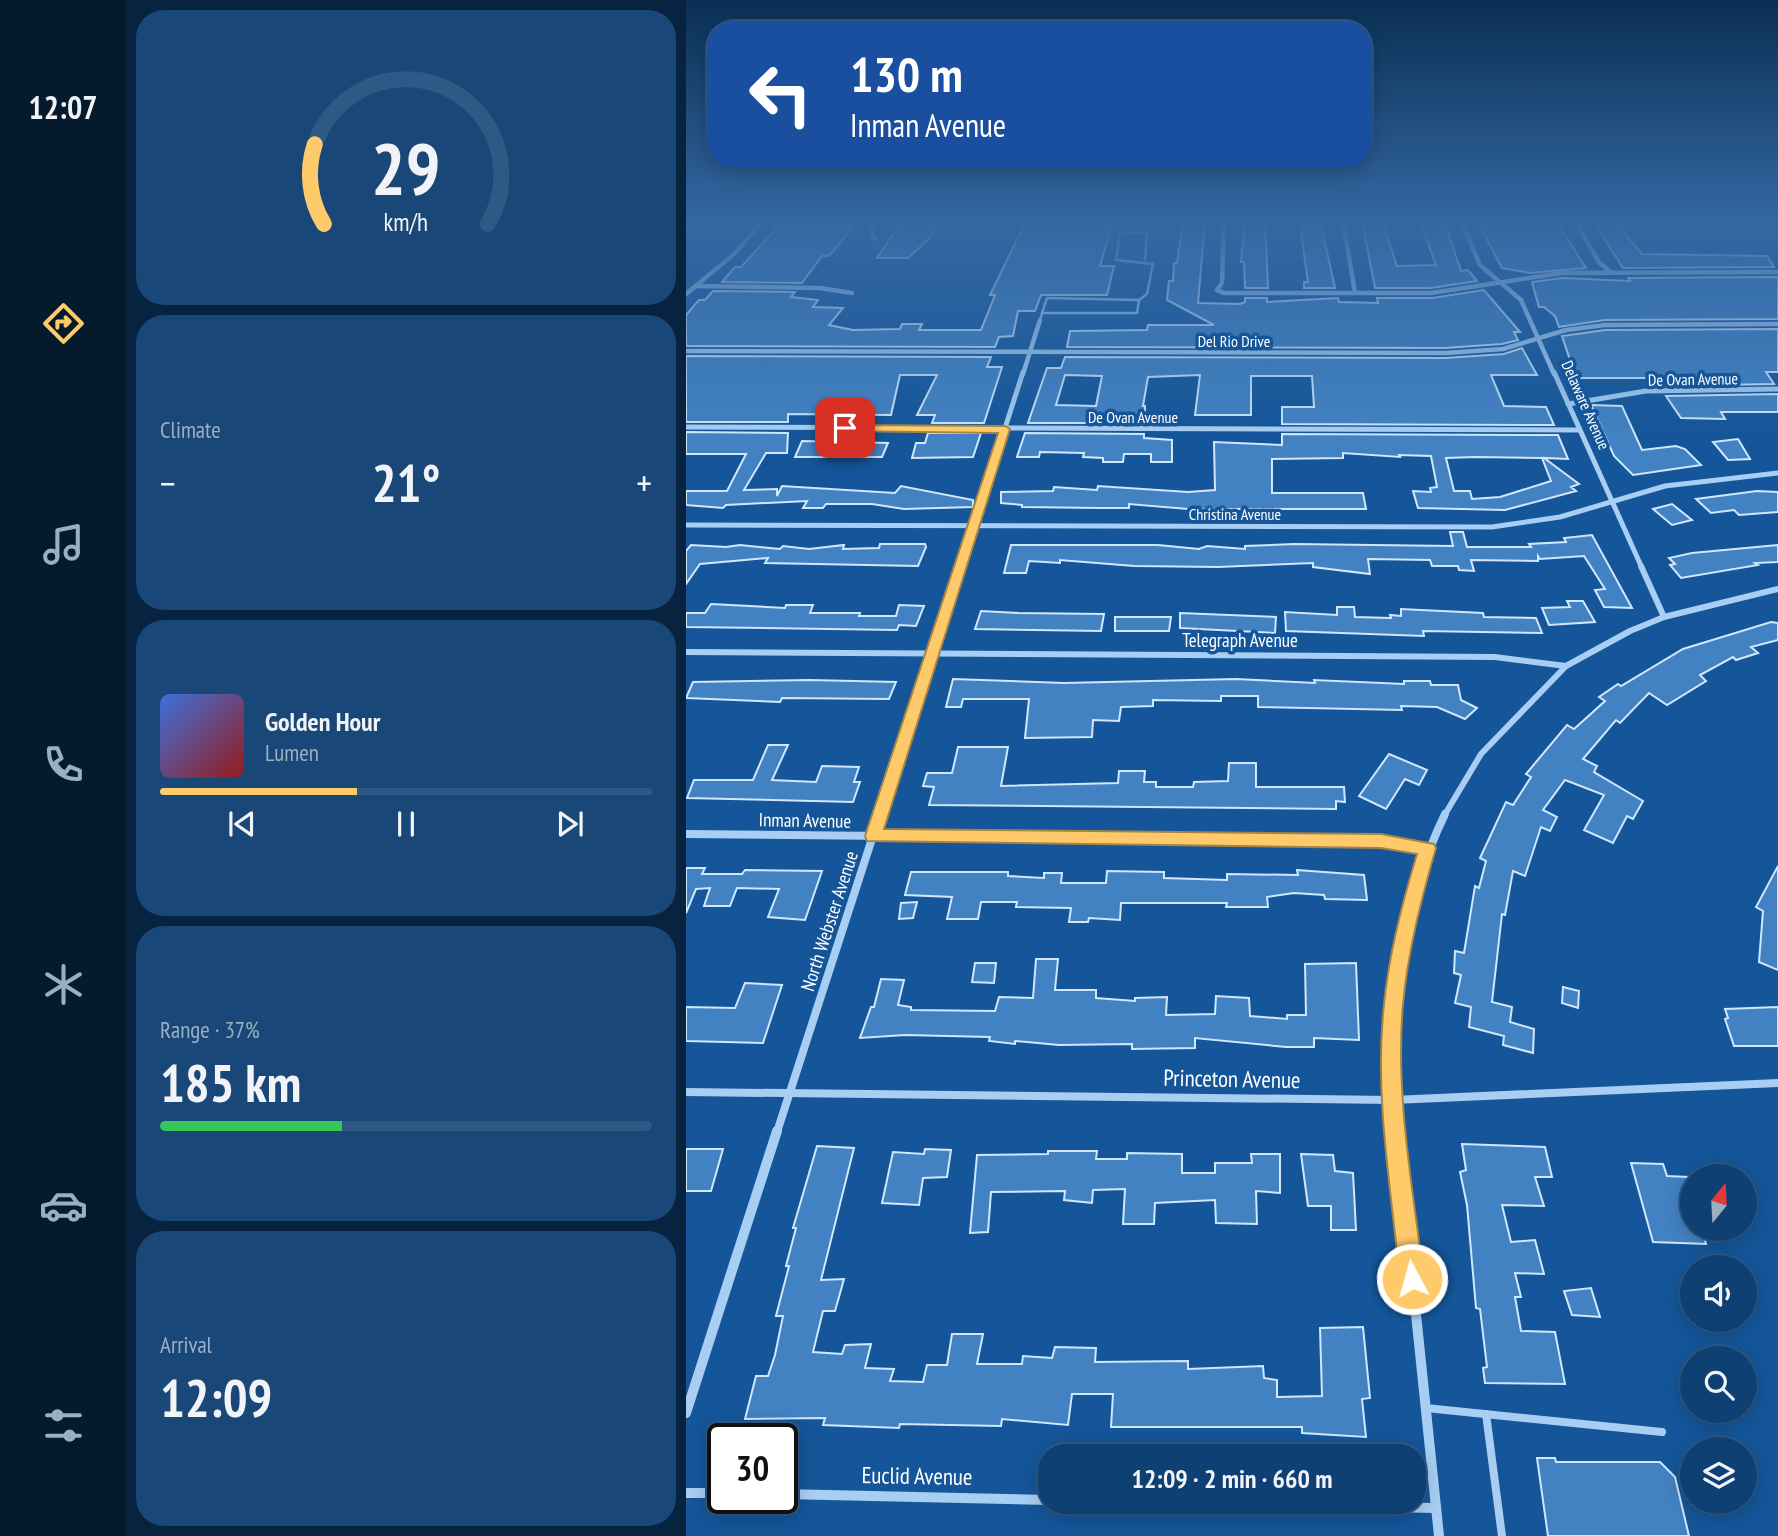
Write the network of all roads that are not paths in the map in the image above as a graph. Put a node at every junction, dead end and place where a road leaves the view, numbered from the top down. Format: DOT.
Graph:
graph roads {
  1 [pos="1147,293"];
  2 [pos="1312,293"];
  3 [pos="1355,293"];
  4 [pos="1433,293"];
  5 [pos="1512,293"];
  6 [pos="1139,300"];
  7 [pos="1041,316"];
  8 [pos="1778,324"];
  9 [pos="1539,338"];
  10 [pos="686,351"];
  11 [pos="1029,352"];
  12 [pos="1778,389"];
  13 [pos="1568,404"];
  14 [pos="686,427"];
  15 [pos="1005,429"];
  16 [pos="1579,430"];
  17 [pos="1778,473"];
  18 [pos="1612,500"];
  19 [pos="686,525"];
  20 [pos="973,526"];
  21 [pos="1778,589"];
  22 [pos="1664,617"];
  23 [pos="686,652"];
  24 [pos="932,655"];
  25 [pos="1566,666"];
  26 [pos="686,834"];
  27 [pos="873,836"];
  28 [pos="1427,848"];
  29 [pos="1778,1083"];
  30 [pos="686,1092"];
  31 [pos="789,1093"];
  32 [pos="1393,1100"];
  33 [pos="1426,1408"];
  34 [pos="686,1413"];
  35 [pos="1486,1414"];
  36 [pos="1662,1432"];
  37 [pos="686,1493"];
  38 [pos="707,1493"];
  39 [pos="798,1494"];
  40 [pos="1038,1500"];
  41 [pos="1426,1508"];
  42 [pos="1436,1508"];
  43 [pos="1439,1536"];
  44 [pos="1502,1536"];
  1 -- 6 [label="lane"];
  2 -- 3 [label="street"];
  3 -- 4 [label="street"];
  5 -- 9 [label="street, Delaware Avenue"];
  6 -- 7 [label="lane"];
  6 -- 7 [label="lane"];
  7 -- 11 [label="street, North Webster Avenue"];
  8 -- 9 [label="street, Del Rio Drive"];
  9 -- 11 [label="street, Del Rio Drive"];
  9 -- 13 [label="street, Delaware Avenue"];
  10 -- 11 [label="street, Del Rio Drive"];
  11 -- 15 [label="street, North Webster Avenue"];
  12 -- 13 [label="street, De Ovan Avenue"];
  13 -- 16 [label="street, Delaware Avenue"];
  14 -- 15 [label="street, De Ovan Avenue"];
  15 -- 16 [label="street, De Ovan Avenue"];
  15 -- 20 [label="street, North Webster Avenue"];
  16 -- 18 [label="street, Delaware Avenue"];
  17 -- 18 [label="street, Christina Avenue"];
  18 -- 20 [label="street, Christina Avenue"];
  18 -- 22 [label="street, Delaware Avenue"];
  19 -- 20 [label="street, Christina Avenue"];
  20 -- 24 [label="street, North Webster Avenue"];
  21 -- 22 [label="street"];
  22 -- 25 [label="street"];
  23 -- 24 [label="street, Telegraph Avenue"];
  24 -- 25 [label="street, Telegraph Avenue"];
  24 -- 27 [label="street, North Webster Avenue"];
  25 -- 28 [label="street"];
  26 -- 27 [label="street, Inman Avenue"];
  27 -- 28 [label="street, Inman Avenue"];
  27 -- 31 [label="street, North Webster Avenue"];
  28 -- 32 [label="street"];
  29 -- 32 [label="street, Princeton Avenue"];
  30 -- 31 [label="street, Princeton Avenue"];
  31 -- 32 [label="street, Princeton Avenue"];
  31 -- 34 [label="street, North Webster Avenue"];
  32 -- 33 [label="street"];
  33 -- 35 [label="lane"];
  33 -- 42 [label="street"];
  35 -- 36 [label="lane"];
  35 -- 44 [label="lane"];
  37 -- 38 [label="street"];
  39 -- 40 [label="street, Euclid Avenue"];
  41 -- 42 [label="street"];
  42 -- 43 [label="street"];
}
